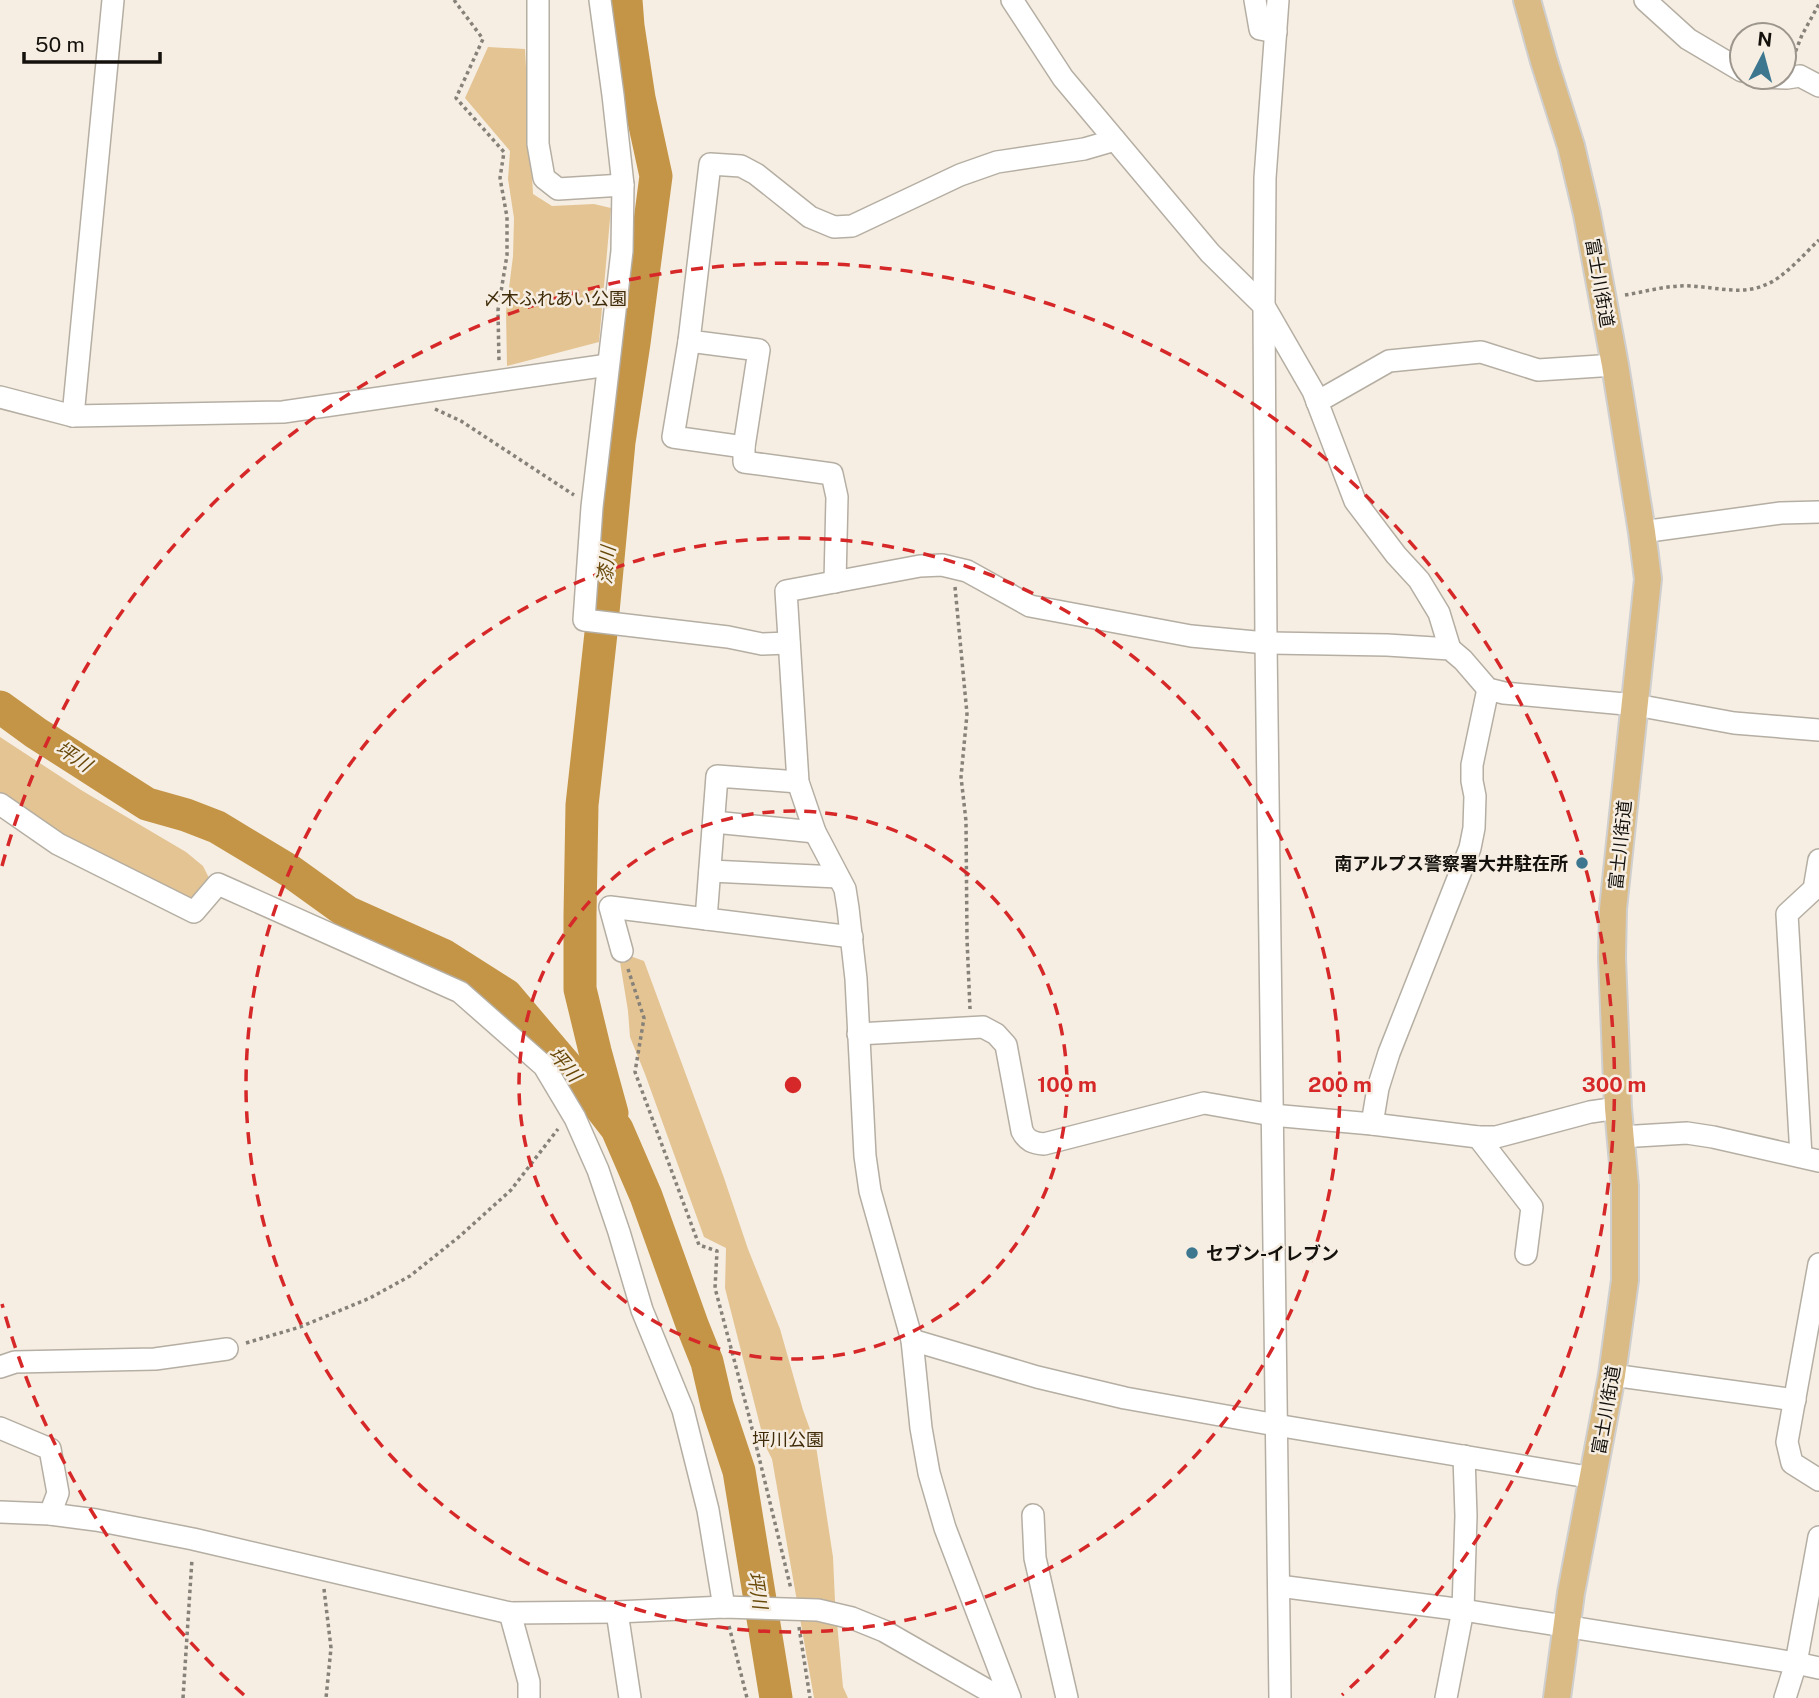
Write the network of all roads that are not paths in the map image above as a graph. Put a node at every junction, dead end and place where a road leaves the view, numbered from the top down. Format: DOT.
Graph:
graph roads {
  1 [pos="113,0"];
  2 [pos="538,0"];
  3 [pos="600,0"];
  4 [pos="1012,0"];
  5 [pos="1255,0"];
  6 [pos="1278,0"];
  7 [pos="1527,0"];
  8 [pos="1645,0"];
  9 [pos="1276,32"];
  10 [pos="1728,62"];
  11 [pos="1798,76"];
  12 [pos="1819,86"];
  13 [pos="1115,140"];
  14 [pos="623,185"];
  15 [pos="1264,306"];
  16 [pos="689,341"];
  17 [pos="608,365"];
  18 [pos="1615,365"];
  19 [pos="0,397"];
  20 [pos="1317,402"];
  21 [pos="74,416"];
  22 [pos="744,447"];
  23 [pos="1819,512"];
  24 [pos="1642,531"];
  25 [pos="835,582"];
  26 [pos="789,643"];
  27 [pos="1266,643"];
  28 [pos="1450,649"];
  29 [pos="1488,689"];
  30 [pos="1636,705"];
  31 [pos="1819,730"];
  32 [pos="798,782"];
  33 [pos="0,804"];
  34 [pos="714,822"];
  35 [pos="815,832"];
  36 [pos="1819,860"];
  37 [pos="710,871"];
  38 [pos="838,877"];
  39 [pos="706,919"];
  40 [pos="852,937"];
  41 [pos="622,951"];
  42 [pos="858,1034"];
  43 [pos="1618,1108"];
  44 [pos="1272,1115"];
  45 [pos="1372,1124"];
  46 [pos="1478,1137"];
  47 [pos="1620,1137"];
  48 [pos="1810,1158"];
  49 [pos="1526,1254"];
  50 [pos="1819,1264"];
  51 [pos="912,1340"];
  52 [pos="227,1349"];
  53 [pos="0,1367"];
  54 [pos="1612,1375"];
  55 [pos="1795,1400"];
  56 [pos="1276,1425"];
  57 [pos="0,1428"];
  58 [pos="1464,1457"];
  59 [pos="1594,1478"];
  60 [pos="1819,1480"];
  61 [pos="0,1512"];
  62 [pos="50,1514"];
  63 [pos="1033,1515"];
  64 [pos="1819,1537"];
  65 [pos="1279,1586"];
  66 [pos="724,1607"];
  67 [pos="1463,1610"];
  68 [pos="617,1612"];
  69 [pos="510,1613"];
  70 [pos="1566,1626"];
  71 [pos="1796,1663"];
  72 [pos="1819,1668"];
  73 [pos="1001,1697"];
  74 [pos="529,1698"];
  75 [pos="630,1698"];
  76 [pos="1067,1698"];
  77 [pos="1280,1698"];
  78 [pos="1446,1698"];
  79 [pos="1557,1698"];
  80 [pos="1785,1698"];
  1 -- 21 [label="street"];
  2 -- 14 [label="street"];
  3 -- 14 [label="street"];
  4 -- 13 [label="street"];
  5 -- 9 [label="street"];
  6 -- 9 [label="street"];
  7 -- 18 [label="main road, 富士川街道"];
  8 -- 10 [label="street"];
  9 -- 15 [label="street"];
  11 -- 12 [label="street"];
  13 -- 15 [label="street"];
  13 -- 16 [label="street"];
  14 -- 17 [label="street"];
  15 -- 20 [label="street"];
  15 -- 27 [label="street"];
  16 -- 22 [label="street"];
  16 -- 22 [label="street"];
  17 -- 21 [label="street"];
  17 -- 26 [label="street"];
  18 -- 20 [label="street"];
  18 -- 24 [label="main road, 富士川街道"];
  19 -- 21 [label="street"];
  20 -- 28 [label="street"];
  22 -- 25 [label="street"];
  23 -- 24 [label="street"];
  24 -- 30 [label="main road, 富士川街道"];
  25 -- 26 [label="street"];
  25 -- 27 [label="street"];
  26 -- 32 [label="street"];
  27 -- 28 [label="street"];
  27 -- 44 [label="street"];
  28 -- 29 [label="street"];
  29 -- 30 [label="street"];
  29 -- 45 [label="street"];
  30 -- 31 [label="street"];
  30 -- 43 [label="main road, 富士川街道"];
  32 -- 34 [label="street"];
  32 -- 35 [label="street"];
  33 -- 66 [label="street"];
  34 -- 35 [label="street"];
  34 -- 37 [label="street"];
  35 -- 38 [label="street"];
  36 -- 48 [label="street"];
  37 -- 38 [label="street"];
  37 -- 39 [label="street"];
  38 -- 40 [label="street"];
  39 -- 40 [label="street"];
  39 -- 41 [label="street"];
  40 -- 42 [label="street"];
  42 -- 44 [label="street"];
  42 -- 51 [label="street"];
  43 -- 46 [label="street"];
  43 -- 47 [label="main road, 富士川街道"];
  44 -- 45 [label="street"];
  44 -- 56 [label="street"];
  45 -- 46 [label="street"];
  46 -- 49 [label="street"];
  47 -- 48 [label="street"];
  47 -- 54 [label="main road, 富士川街道"];
  50 -- 55 [label="street"];
  51 -- 56 [label="street"];
  51 -- 73 [label="street"];
  52 -- 53 [label="street"];
  54 -- 55 [label="street"];
  54 -- 59 [label="main road, 富士川街道"];
  55 -- 60 [label="street"];
  56 -- 58 [label="street"];
  56 -- 65 [label="street"];
  57 -- 62 [label="street"];
  58 -- 59 [label="street"];
  58 -- 67 [label="street"];
  59 -- 70 [label="main road, 富士川街道"];
  61 -- 62 [label="street"];
  62 -- 69 [label="street"];
  63 -- 76 [label="street"];
  64 -- 71 [label="street"];
  65 -- 67 [label="street"];
  65 -- 77 [label="street"];
  66 -- 68 [label="street"];
  66 -- 73 [label="street"];
  67 -- 70 [label="street"];
  67 -- 78 [label="street"];
  68 -- 69 [label="street"];
  68 -- 75 [label="street"];
  69 -- 74 [label="street"];
  70 -- 71 [label="street"];
  70 -- 79 [label="main road, 富士川街道"];
  71 -- 72 [label="street"];
  71 -- 80 [label="street"];
}
